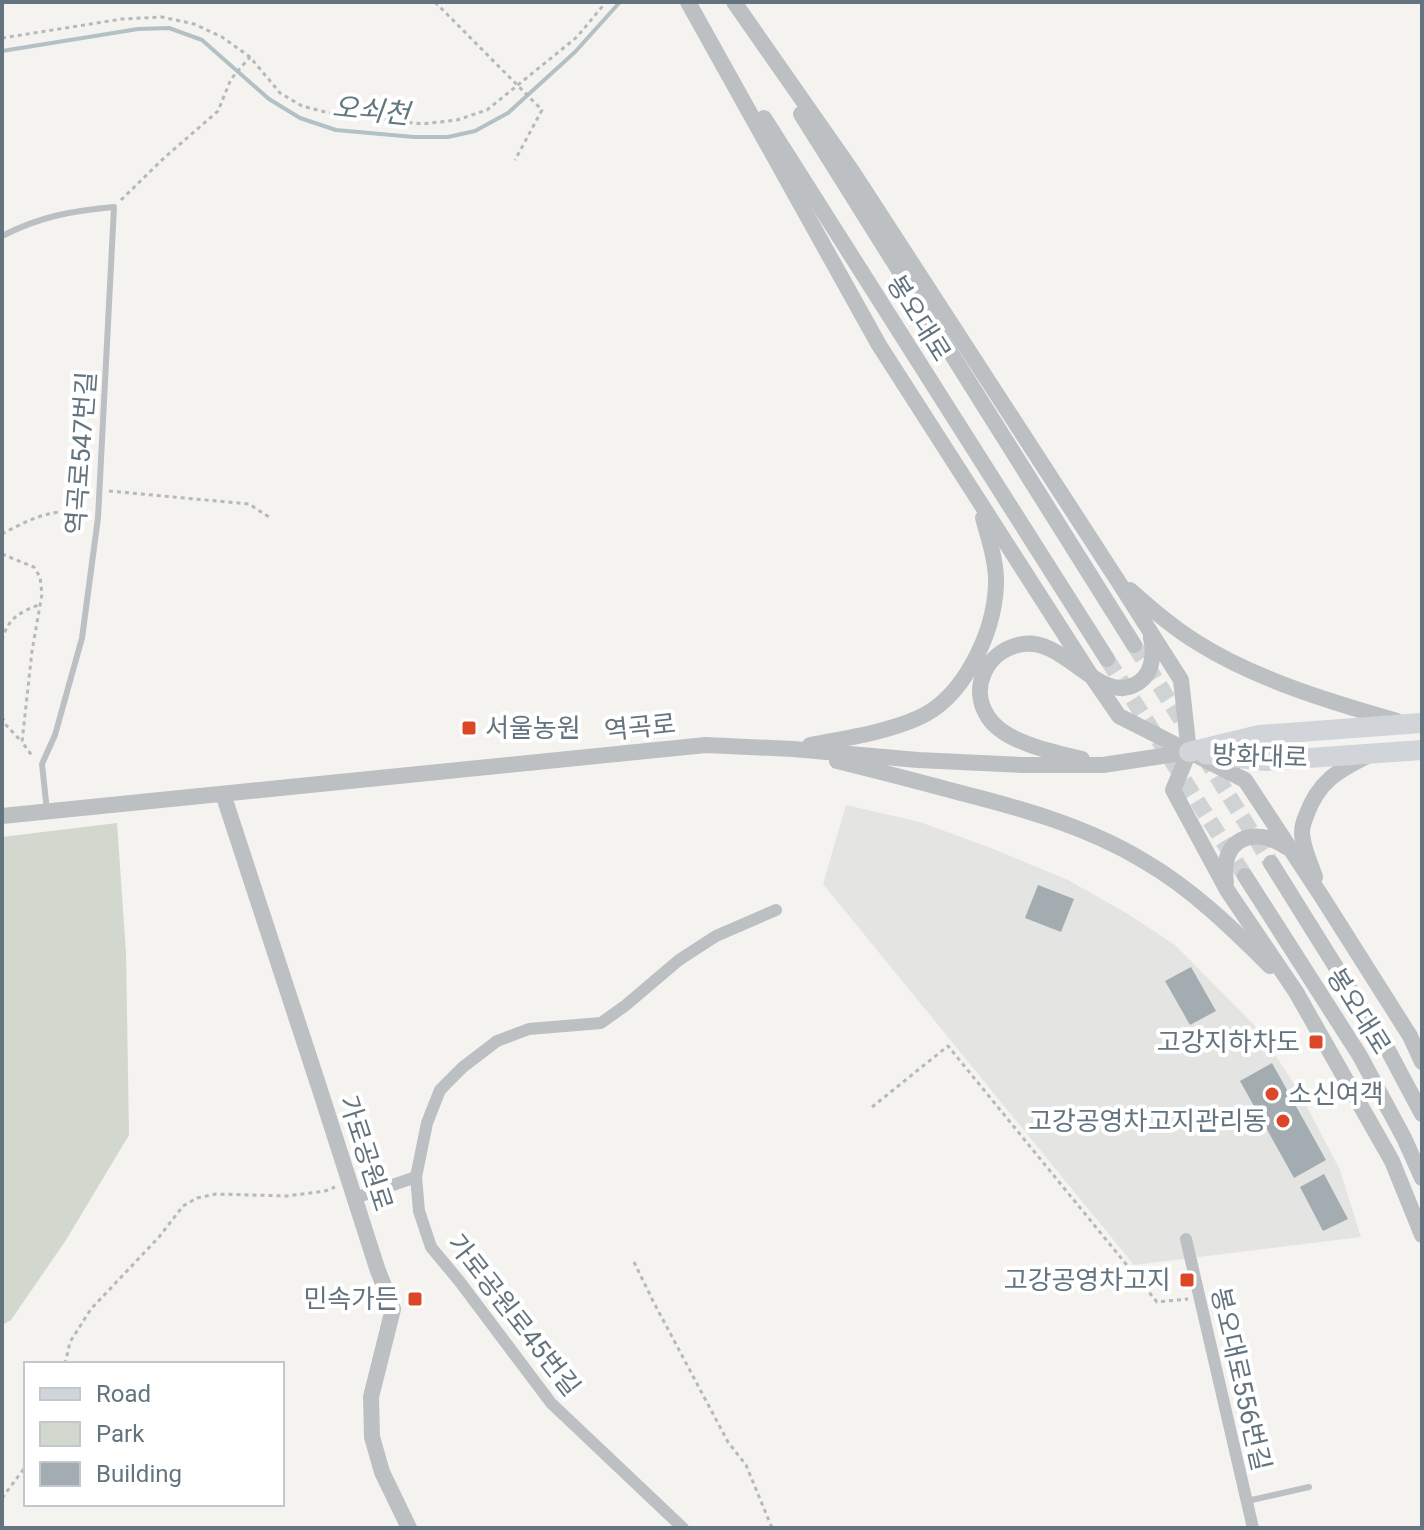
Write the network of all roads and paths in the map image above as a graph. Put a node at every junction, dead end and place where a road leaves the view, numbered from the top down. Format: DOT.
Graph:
graph roads {
  1 [pos="435,2"];
  2 [pos="606,2"];
  3 [pos="689,2"];
  4 [pos="732,2"];
  5 [pos="2,38"];
  6 [pos="250,57"];
  7 [pos="518,86"];
  8 [pos="515,160"];
  9 [pos="114,207"];
  10 [pos="2,236"];
  11 [pos="100,491"];
  12 [pos="978,500"];
  13 [pos="98,518"];
  14 [pos="272,519"];
  15 [pos="2,534"];
  16 [pos="2,554"];
  17 [pos="1118,581"];
  18 [pos="41,604"];
  19 [pos="1150,632"];
  20 [pos="2,640"];
  21 [pos="1134,645"];
  22 [pos="1107,659"];
  23 [pos="1090,674"];
  24 [pos="2,717"];
  25 [pos="1414,723"];
  26 [pos="22,742"];
  27 [pos="793,749"];
  28 [pos="1422,750"];
  29 [pos="1189,752"];
  30 [pos="1369,755"];
  31 [pos="42,764"];
  32 [pos="1103,765"];
  33 [pos="223,794"];
  34 [pos="47,811"];
  35 [pos="2,816"];
  36 [pos="1291,851"];
  37 [pos="1271,863"];
  38 [pos="1245,876"];
  39 [pos="1227,890"];
  40 [pos="1322,897"];
  41 [pos="776,910"];
  42 [pos="1296,992"];
  43 [pos="1416,1034"];
  44 [pos="1422,1062"];
  45 [pos="872,1107"];
  46 [pos="1422,1114"];
  47 [pos="416,1177"];
  48 [pos="1422,1178"];
  49 [pos="349,1181"];
  50 [pos="355,1198"];
  51 [pos="1422,1235"];
  52 [pos="1186,1239"];
  53 [pos="634,1262"];
  54 [pos="1200,1298"];
  55 [pos="65,1362"];
  56 [pos="24,1469"];
  57 [pos="1309,1487"];
  58 [pos="2,1498"];
  59 [pos="1247,1501"];
  60 [pos="409,1528"];
  61 [pos="683,1528"];
  62 [pos="772,1528"];
  63 [pos="1253,1528"];
  1 -- 7 [label="path"];
  2 -- 7 [label="path"];
  3 -- 12 [label="street"];
  3 -- 22 [label="street, 봉오대로"];
  4 -- 17 [label="street"];
  4 -- 21 [label="street, 봉오대로"];
  5 -- 6 [label="path"];
  6 -- 7 [label="path"];
  6 -- 9 [label="path"];
  7 -- 8 [label="path"];
  9 -- 10 [label="lane"];
  9 -- 11 [label="lane, 역곡로547번길"];
  11 -- 13 [label="lane, 역곡로547번길"];
  11 -- 14 [label="path"];
  12 -- 23 [label="street"];
  12 -- 27 [label="street"];
  13 -- 15 [label="path"];
  13 -- 31 [label="lane, 역곡로547번길"];
  16 -- 18 [label="path"];
  17 -- 19 [label="street"];
  17 -- 25 [label="street"];
  18 -- 20 [label="path"];
  18 -- 26 [label="path"];
  19 -- 23 [label="street"];
  19 -- 29 [label="street"];
  23 -- 29 [label="street"];
  23 -- 32 [label="street"];
  24 -- 26 [label="path"];
  25 -- 29 [label="main road, 방화대로"];
  26 -- 31 [label="path"];
  27 -- 32 [label="street, 역곡로"];
  27 -- 33 [label="street, 역곡로"];
  27 -- 42 [label="street"];
  28 -- 30 [label="main road, 방화대로"];
  29 -- 30 [label="main road, 방화대로"];
  29 -- 32 [label="street, 역곡로"];
  29 -- 36 [label="street"];
  29 -- 39 [label="street"];
  30 -- 40 [label="street"];
  31 -- 34 [label="lane, 역곡로547번길"];
  33 -- 34 [label="street, 역곡로"];
  33 -- 49 [label="street, 가로공원로"];
  34 -- 35 [label="street, 역곡로"];
  36 -- 39 [label="street"];
  36 -- 40 [label="street"];
  37 -- 46 [label="street, 봉오대로"];
  38 -- 48 [label="street, 봉오대로"];
  39 -- 42 [label="street"];
  40 -- 43 [label="street"];
  41 -- 47 [label="street, 가로공원로45번길"];
  42 -- 51 [label="street"];
  43 -- 44 [label="street"];
  45 -- 54 [label="path"];
  47 -- 50 [label="street"];
  47 -- 61 [label="street, 가로공원로45번길"];
  49 -- 50 [label="street, 가로공원로"];
  49 -- 55 [label="path"];
  50 -- 60 [label="street, 가로공원로"];
  52 -- 54 [label="street, 봉오대로556번길"];
  53 -- 62 [label="path"];
  54 -- 59 [label="street, 봉오대로556번길"];
  56 -- 58 [label="path"];
  57 -- 59 [label="lane"];
  59 -- 63 [label="street, 봉오대로556번길"];
}
